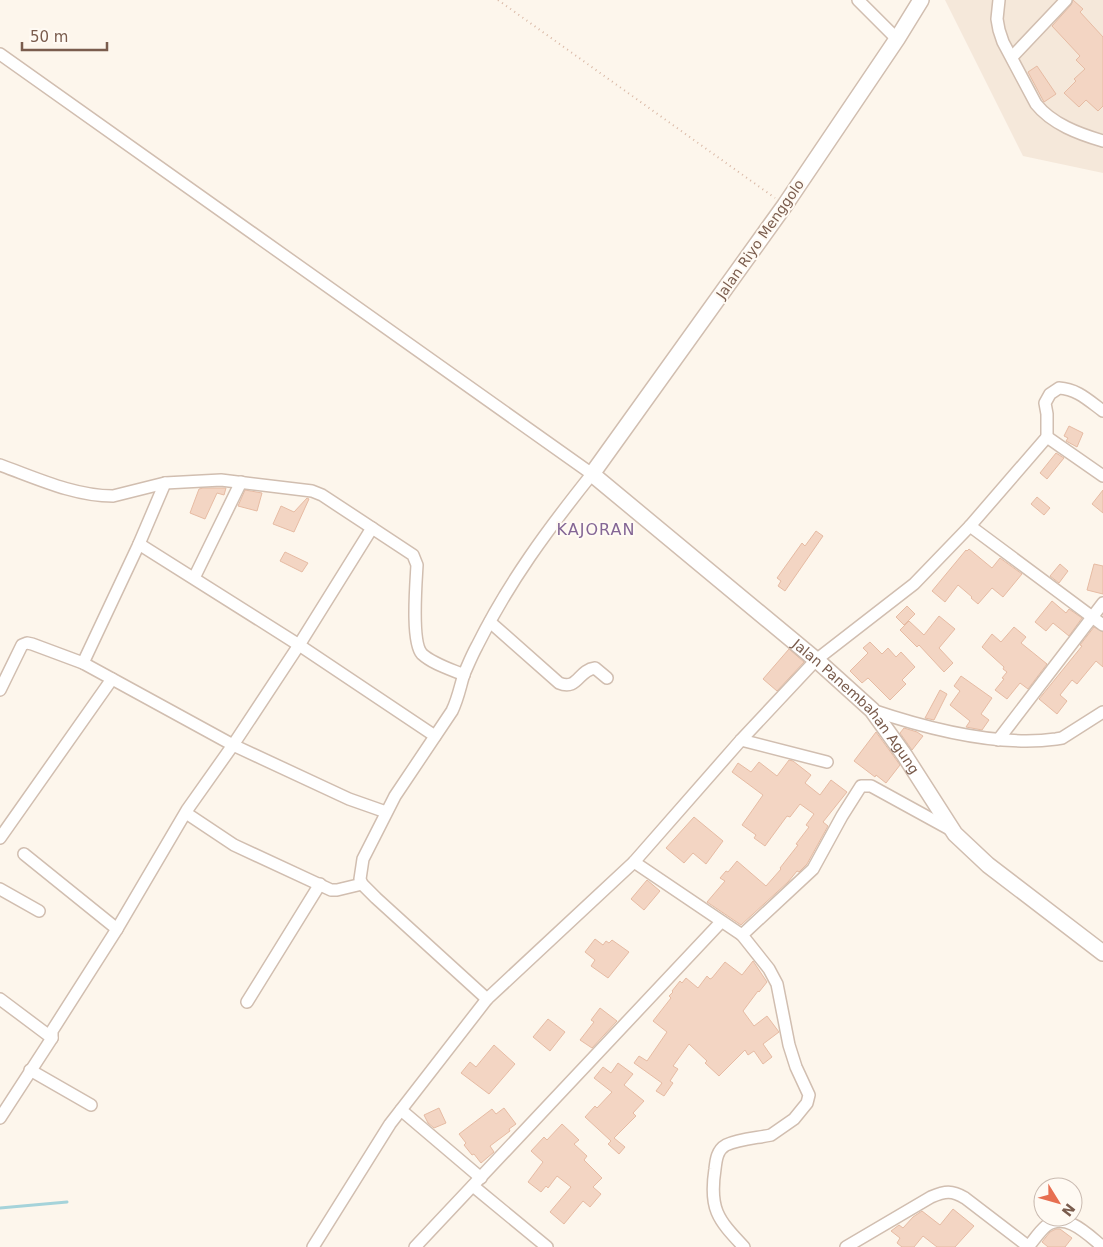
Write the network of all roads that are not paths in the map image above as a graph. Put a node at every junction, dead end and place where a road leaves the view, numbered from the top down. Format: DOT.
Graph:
graph roads {
  1 [pos="858,0"];
  2 [pos="921,0"];
  3 [pos="999,0"];
  4 [pos="1066,0"];
  5 [pos="897,39"];
  6 [pos="0,54"];
  7 [pos="1012,57"];
  8 [pos="1103,141"];
  9 [pos="1103,411"];
  10 [pos="1046,437"];
  11 [pos="0,465"];
  12 [pos="592,474"];
  13 [pos="1103,476"];
  14 [pos="241,482"];
  15 [pos="166,483"];
  16 [pos="970,526"];
  17 [pos="372,528"];
  18 [pos="139,544"];
  19 [pos="194,578"];
  20 [pos="1103,603"];
  21 [pos="1091,616"];
  22 [pos="490,622"];
  23 [pos="1103,625"];
  24 [pos="299,645"];
  25 [pos="83,663"];
  26 [pos="823,665"];
  27 [pos="464,675"];
  28 [pos="607,678"];
  29 [pos="112,679"];
  30 [pos="0,690"];
  31 [pos="872,710"];
  32 [pos="1103,712"];
  33 [pos="435,736"];
  34 [pos="741,740"];
  35 [pos="998,740"];
  36 [pos="232,745"];
  37 [pos="828,762"];
  38 [pos="186,812"];
  39 [pos="386,812"];
  40 [pos="954,832"];
  41 [pos="0,838"];
  42 [pos="24,854"];
  43 [pos="635,863"];
  44 [pos="320,884"];
  45 [pos="362,884"];
  46 [pos="0,889"];
  47 [pos="39,911"];
  48 [pos="722,922"];
  49 [pos="117,929"];
  50 [pos="742,935"];
  51 [pos="1103,953"];
  52 [pos="486,997"];
  53 [pos="0,999"];
  54 [pos="247,1002"];
  55 [pos="52,1038"];
  56 [pos="30,1070"];
  57 [pos="91,1105"];
  58 [pos="401,1110"];
  59 [pos="0,1118"];
  60 [pos="477,1182"];
  61 [pos="312,1247"];
  62 [pos="415,1247"];
  63 [pos="547,1247"];
  64 [pos="744,1247"];
  65 [pos="846,1247"];
  66 [pos="1028,1247"];
  67 [pos="1103,1247"];
  1 -- 5 [label="street"];
  2 -- 5 [label="street, Jalan Riyo Menggolo"];
  3 -- 7 [label="street"];
  4 -- 7 [label="street"];
  5 -- 12 [label="street, Jalan Riyo Menggolo"];
  6 -- 12 [label="street"];
  7 -- 8 [label="street"];
  9 -- 10 [label="street"];
  10 -- 13 [label="street"];
  10 -- 16 [label="street"];
  11 -- 15 [label="street"];
  12 -- 22 [label="street"];
  12 -- 26 [label="street, Jalan Panembahan Agung"];
  14 -- 15 [label="street"];
  14 -- 17 [label="street"];
  14 -- 19 [label="street"];
  15 -- 18 [label="street"];
  16 -- 21 [label="street"];
  16 -- 26 [label="street"];
  17 -- 24 [label="street"];
  17 -- 27 [label="street"];
  18 -- 19 [label="street"];
  18 -- 25 [label="street"];
  19 -- 24 [label="street"];
  20 -- 21 [label="street"];
  21 -- 23 [label="street"];
  21 -- 35 [label="street"];
  22 -- 27 [label="street"];
  22 -- 28 [label="street"];
  24 -- 33 [label="street"];
  24 -- 36 [label="street"];
  25 -- 29 [label="street"];
  25 -- 30 [label="street"];
  26 -- 31 [label="street, Jalan Panembahan Agung"];
  26 -- 34 [label="street"];
  27 -- 33 [label="street"];
  29 -- 36 [label="street"];
  29 -- 41 [label="street"];
  31 -- 35 [label="street"];
  31 -- 40 [label="street, Jalan Panembahan Agung"];
  32 -- 35 [label="street"];
  33 -- 39 [label="street"];
  34 -- 37 [label="street"];
  34 -- 43 [label="street"];
  36 -- 38 [label="street"];
  36 -- 39 [label="street"];
  38 -- 44 [label="street"];
  38 -- 49 [label="street"];
  39 -- 45 [label="street"];
  40 -- 50 [label="street"];
  40 -- 51 [label="street, Jalan Panembahan Agung"];
  42 -- 49 [label="street"];
  43 -- 48 [label="street"];
  43 -- 52 [label="street"];
  44 -- 45 [label="street"];
  44 -- 54 [label="street"];
  45 -- 52 [label="street"];
  46 -- 47 [label="street"];
  48 -- 50 [label="street"];
  48 -- 60 [label="street"];
  49 -- 55 [label="street"];
  50 -- 64 [label="street"];
  52 -- 58 [label="street"];
  53 -- 55 [label="street"];
  55 -- 56 [label="street"];
  56 -- 57 [label="street"];
  56 -- 59 [label="street"];
  58 -- 60 [label="street"];
  58 -- 61 [label="street"];
  60 -- 62 [label="street"];
  60 -- 63 [label="street"];
  65 -- 66 [label="street"];
  66 -- 67 [label="street"];
}
